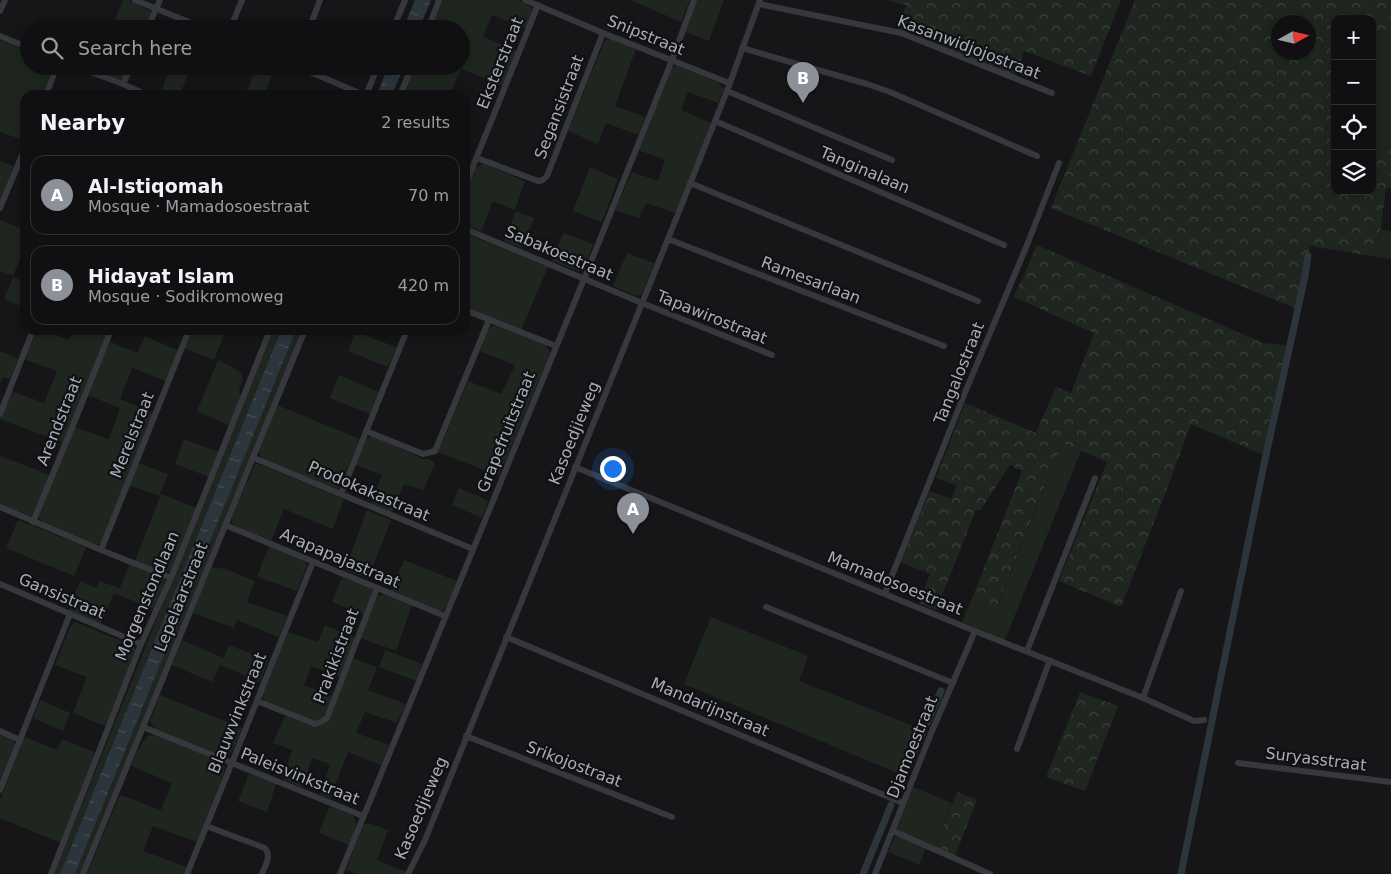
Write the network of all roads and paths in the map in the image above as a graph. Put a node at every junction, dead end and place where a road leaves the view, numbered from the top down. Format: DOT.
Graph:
graph roads {
  1 [pos="5,0"];
  2 [pos="135,0"];
  3 [pos="160,0"];
  4 [pos="242,0"];
  5 [pos="320,0"];
  6 [pos="406,0"];
  7 [pos="440,0"];
  8 [pos="525,0"];
  9 [pos="694,0"];
  10 [pos="759,2"];
  11 [pos="538,5"];
  12 [pos="156,9"];
  13 [pos="0,11"];
  14 [pos="151,20"];
  15 [pos="184,20"];
  16 [pos="234,20"];
  17 [pos="312,20"];
  18 [pos="398,20"];
  19 [pos="432,20"];
  20 [pos="603,32"];
  21 [pos="0,36"];
  22 [pos="20,44"];
  23 [pos="742,48"];
  24 [pos="672,60"];
  25 [pos="54,75"];
  26 [pos="98,75"];
  27 [pos="127,75"];
  28 [pos="317,75"];
  29 [pos="374,75"];
  30 [pos="408,75"];
  31 [pos="729,83"];
  32 [pos="123,84"];
  33 [pos="48,90"];
  34 [pos="136,90"];
  35 [pos="353,90"];
  36 [pos="367,90"];
  37 [pos="402,90"];
  38 [pos="726,91"];
  39 [pos="1052,93"];
  40 [pos="715,121"];
  41 [pos="1037,156"];
  42 [pos="477,158"];
  43 [pos="20,160"];
  44 [pos="892,160"];
  45 [pos="1059,163"];
  46 [pos="470,174"];
  47 [pos="690,183"];
  48 [pos="0,208"];
  49 [pos="470,231"];
  50 [pos="668,239"];
  51 [pos="1004,245"];
  52 [pos="584,279"];
  53 [pos="978,301"];
  54 [pos="642,303"];
  55 [pos="470,312"];
  56 [pos="489,320"];
  57 [pos="31,335"];
  58 [pos="109,335"];
  59 [pos="187,335"];
  60 [pos="268,335"];
  61 [pos="303,335"];
  62 [pos="405,335"];
  63 [pos="556,346"];
  64 [pos="944,346"];
  65 [pos="772,355"];
  66 [pos="0,414"];
  67 [pos="366,431"];
  68 [pos="254,458"];
  69 [pos="575,467"];
  70 [pos="1095,478"];
  71 [pos="341,494"];
  72 [pos="0,507"];
  73 [pos="33,522"];
  74 [pos="225,525"];
  75 [pos="473,549"];
  76 [pos="101,550"];
  77 [pos="313,562"];
  78 [pos="170,578"];
  79 [pos="0,584"];
  80 [pos="377,588"];
  81 [pos="1181,591"];
  82 [pos="885,593"];
  83 [pos="766,607"];
  84 [pos="70,614"];
  85 [pos="445,616"];
  86 [pos="975,631"];
  87 [pos="506,637"];
  88 [pos="141,644"];
  89 [pos="1027,651"];
  90 [pos="1050,660"];
  91 [pos="953,683"];
  92 [pos="1143,698"];
  93 [pos="256,701"];
  94 [pos="1204,720"];
  95 [pos="144,727"];
  96 [pos="0,731"];
  97 [pos="466,736"];
  98 [pos="20,740"];
  99 [pos="1017,748"];
  100 [pos="231,762"];
  101 [pos="1238,764"];
  102 [pos="1391,782"];
  103 [pos="0,790"];
  104 [pos="903,803"];
  105 [pos="363,816"];
  106 [pos="672,817"];
  107 [pos="206,826"];
  108 [pos="893,832"];
  109 [pos="51,874"];
  110 [pos="83,874"];
  111 [pos="187,874"];
  112 [pos="262,874"];
  113 [pos="340,874"];
  114 [pos="409,874"];
  115 [pos="875,874"];
  116 [pos="990,874"];
  1 -- 13 [label="street"];
  2 -- 12 [label="street"];
  3 -- 12 [label="street"];
  4 -- 16 [label="street"];
  5 -- 17 [label="street"];
  6 -- 18 [label="street"];
  7 -- 19 [label="street"];
  8 -- 11 [label="street, Snipstraat"];
  9 -- 24 [label="street, Grapefruitstraat"];
  10 -- 23 [label="street, Kasoedjieweg"];
  10 -- 39 [label="street, Kasanwidjojostraat"];
  11 -- 20 [label="street, Snipstraat"];
  11 -- 42 [label="street, Eksterstraat"];
  12 -- 14 [label="street"];
  12 -- 15 [label="street"];
  20 -- 24 [label="street, Snipstraat"];
  20 -- 42 [label="street, Segansistraat"];
  21 -- 22 [label="street"];
  23 -- 31 [label="street, Kasoedjieweg"];
  23 -- 41 [label="street"];
  24 -- 31 [label="street, Snipstraat"];
  24 -- 52 [label="street, Grapefruitstraat"];
  25 -- 33 [label="street"];
  26 -- 32 [label="street"];
  27 -- 32 [label="street"];
  28 -- 35 [label="street"];
  29 -- 36 [label="street"];
  30 -- 37 [label="street"];
  31 -- 38 [label="street, Kasoedjieweg"];
  32 -- 34 [label="street"];
  38 -- 40 [label="street, Kasoedjieweg"];
  38 -- 44 [label="street"];
  40 -- 47 [label="street, Kasoedjieweg"];
  40 -- 51 [label="street, Tanginalaan"];
  42 -- 46 [label="street, Eksterstraat"];
  43 -- 48 [label="street"];
  45 -- 82 [label="street, Tangalostraat"];
  47 -- 50 [label="street, Kasoedjieweg"];
  47 -- 53 [label="street"];
  49 -- 52 [label="street, Sabakoestraat"];
  50 -- 54 [label="street, Kasoedjieweg"];
  50 -- 64 [label="street, Ramesarlaan"];
  52 -- 54 [label="street, Sabakoestraat"];
  52 -- 63 [label="street, Grapefruitstraat"];
  54 -- 65 [label="street, Tapawirostraat"];
  54 -- 69 [label="street, Kasoedjieweg"];
  55 -- 56 [label="street"];
  56 -- 63 [label="street"];
  56 -- 67 [label="street"];
  57 -- 66 [label="street"];
  58 -- 73 [label="street, Arendstraat"];
  59 -- 76 [label="street, Merelstraat"];
  60 -- 78 [label="street, Morgenstondlaan"];
  61 -- 68 [label="street, Lepelaarstraat"];
  62 -- 67 [label="street"];
  63 -- 75 [label="street, Grapefruitstraat"];
  67 -- 71 [label="street"];
  68 -- 71 [label="street, Prodokakastraat"];
  68 -- 74 [label="street, Lepelaarstraat"];
  69 -- 82 [label="street, Mamadosoestraat"];
  69 -- 87 [label="street, Kasoedjieweg"];
  70 -- 89 [label="street"];
  71 -- 75 [label="street, Prodokakastraat"];
  72 -- 73 [label="street"];
  73 -- 76 [label="street"];
  74 -- 77 [label="street, Arapapajastraat"];
  74 -- 95 [label="street, Lepelaarstraat"];
  75 -- 85 [label="street, Grapefruitstraat"];
  76 -- 78 [label="street"];
  77 -- 80 [label="street, Arapapajastraat"];
  77 -- 93 [label="street, Blauwvinkstraat"];
  78 -- 88 [label="street, Morgenstondlaan"];
  79 -- 84 [label="street, Gansistraat"];
  80 -- 85 [label="street, Arapapajastraat"];
  80 -- 93 [label="street, Prakikistraat"];
  81 -- 92 [label="street"];
  82 -- 86 [label="street, Mamadosoestraat"];
  83 -- 91 [label="street"];
  84 -- 88 [label="street, Gansistraat"];
  84 -- 98 [label="street"];
  85 -- 105 [label="street, Grapefruitstraat"];
  86 -- 89 [label="street, Mamadosoestraat"];
  86 -- 91 [label="street, Djamoestraat"];
  87 -- 97 [label="street, Kasoedjieweg"];
  87 -- 104 [label="street, Mandarijnstraat"];
  88 -- 109 [label="street, Morgenstondlaan"];
  89 -- 90 [label="street, Mamadosoestraat"];
  90 -- 92 [label="street, Mamadosoestraat"];
  90 -- 99 [label="street"];
  91 -- 104 [label="street, Djamoestraat"];
  92 -- 94 [label="street, Mamadosoestraat"];
  93 -- 100 [label="street, Blauwvinkstraat"];
  95 -- 100 [label="street, Paleisvinkstraat"];
  95 -- 110 [label="street, Lepelaarstraat"];
  96 -- 98 [label="street"];
  97 -- 106 [label="street, Srikojostraat"];
  97 -- 114 [label="street, Kasoedjieweg"];
  98 -- 103 [label="street"];
  100 -- 105 [label="street, Paleisvinkstraat"];
  100 -- 107 [label="street, Blauwvinkstraat"];
  101 -- 102 [label="street, Suryasstraat"];
  104 -- 108 [label="street, Djamoestraat"];
  105 -- 113 [label="street, Grapefruitstraat"];
  107 -- 111 [label="street, Blauwvinkstraat"];
  107 -- 112 [label="street"];
  108 -- 115 [label="street, Djamoestraat"];
  108 -- 116 [label="street"];
}
